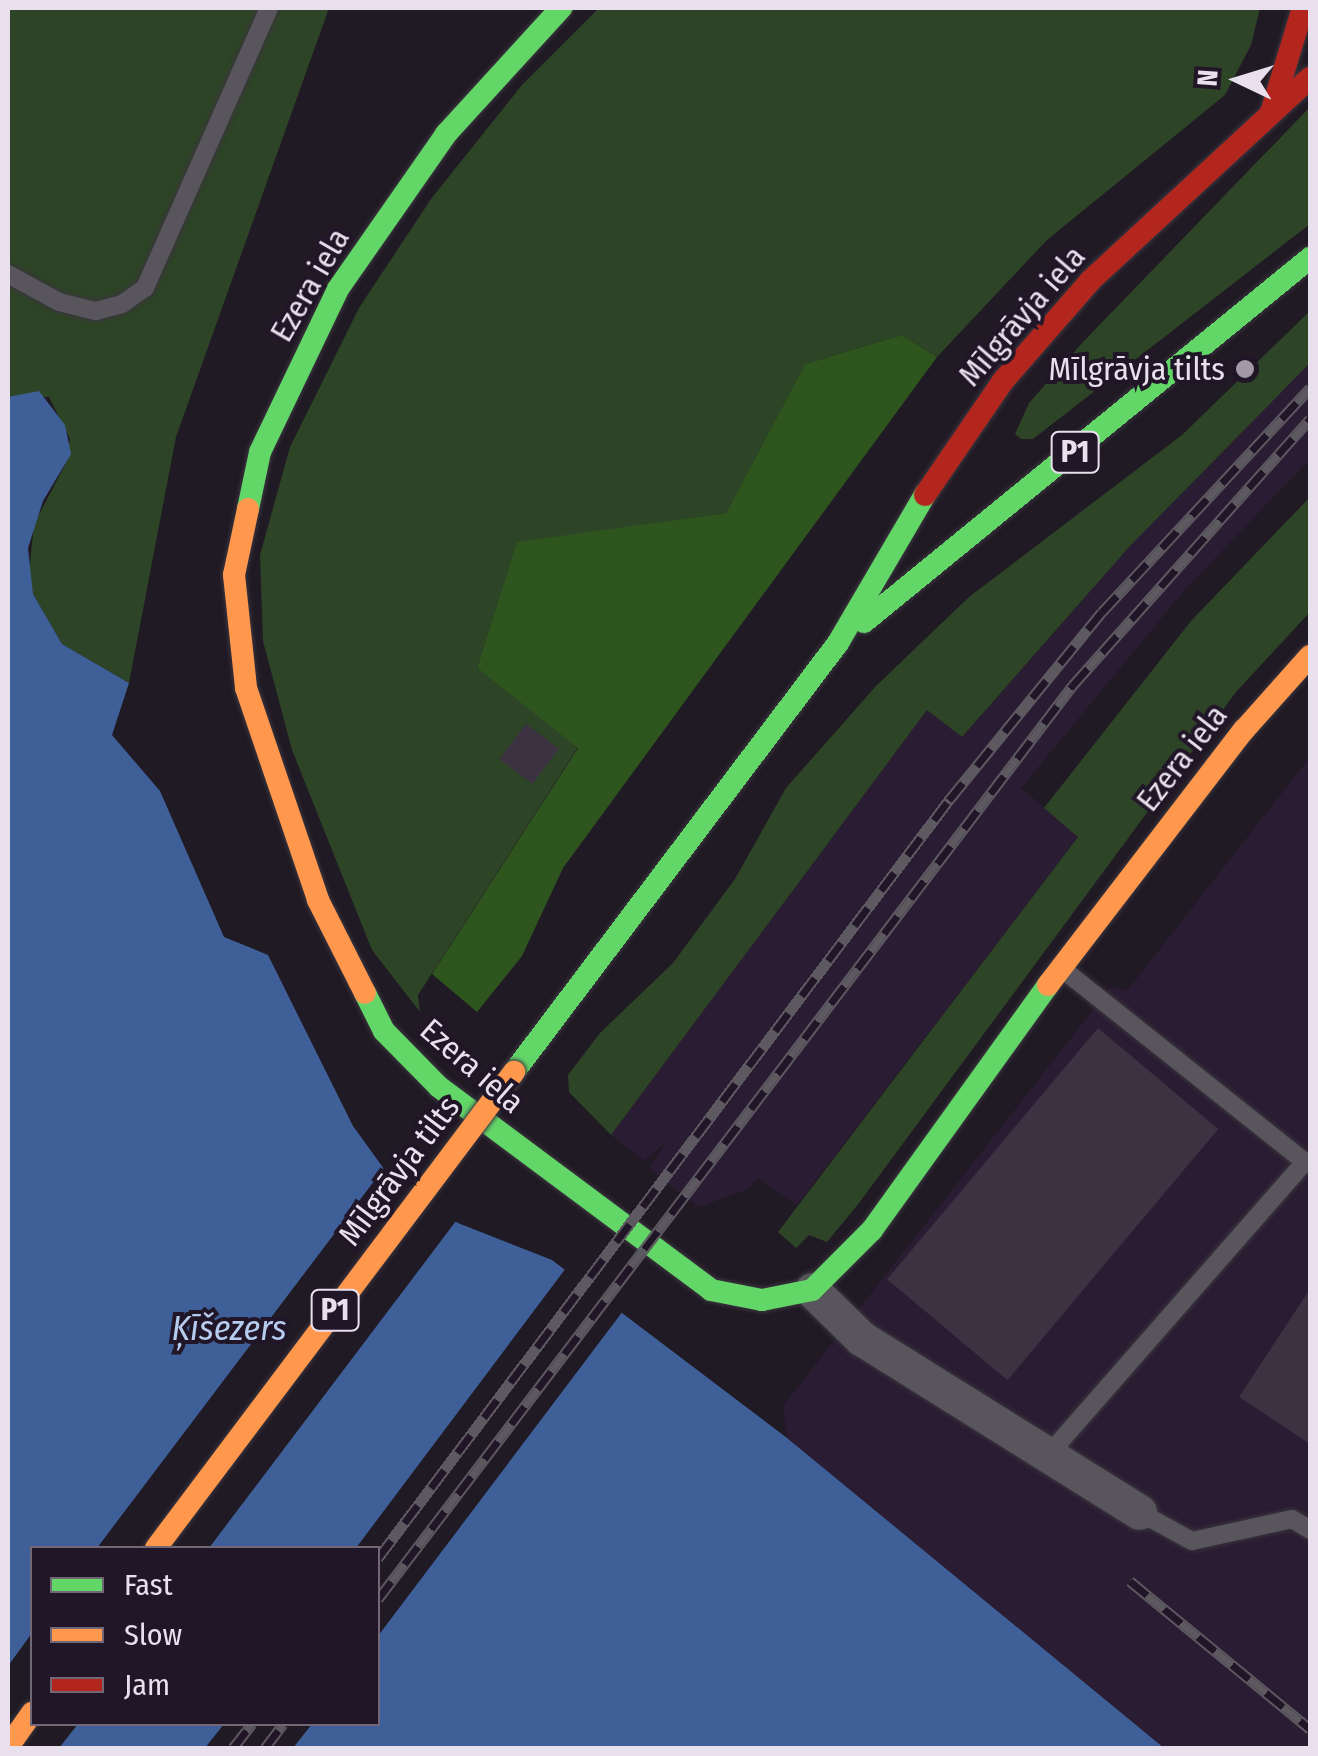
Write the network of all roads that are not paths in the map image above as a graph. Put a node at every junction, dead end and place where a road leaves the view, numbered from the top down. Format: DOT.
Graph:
graph roads {
  1 [pos="269,8"];
  2 [pos="561,8"];
  3 [pos="1303,8"];
  4 [pos="1310,78"];
  5 [pos="1270,116"];
  6 [pos="1310,258"];
  7 [pos="8,274"];
  8 [pos="838,643"];
  9 [pos="1310,656"];
  10 [pos="1061,968"];
  11 [pos="514,1072"];
  12 [pos="812,1290"];
  13 [pos="1050,1453"];
  14 [pos="1140,1512"];
  15 [pos="1310,1530"];
  16 [pos="158,1546"];
  17 [pos="30,1716"];
  18 [pos="8,1746"];
  1 -- 7 [label="lane"];
  2 -- 12 [label="main road, Ezera iela"];
  3 -- 5 [label="main road"];
  4 -- 5 [label="main road, Mīlgrāvja iela / P1"];
  5 -- 8 [label="main road, Mīlgrāvja iela / P1"];
  6 -- 8 [label="main road, Mīlgrāvja iela / P1"];
  8 -- 11 [label="main road, Mīlgrāvja iela / P1"];
  9 -- 10 [label="main road, Ezera iela"];
  10 -- 12 [label="main road, Ezera iela"];
  10 -- 13 [label="lane"];
  11 -- 16 [label="main road, Mīlgrāvja tilts / P1, bridge"];
  12 -- 13 [label="street"];
  13 -- 14 [label="street"];
  14 -- 15 [label="lane"];
  17 -- 18 [label="main road"];
}
